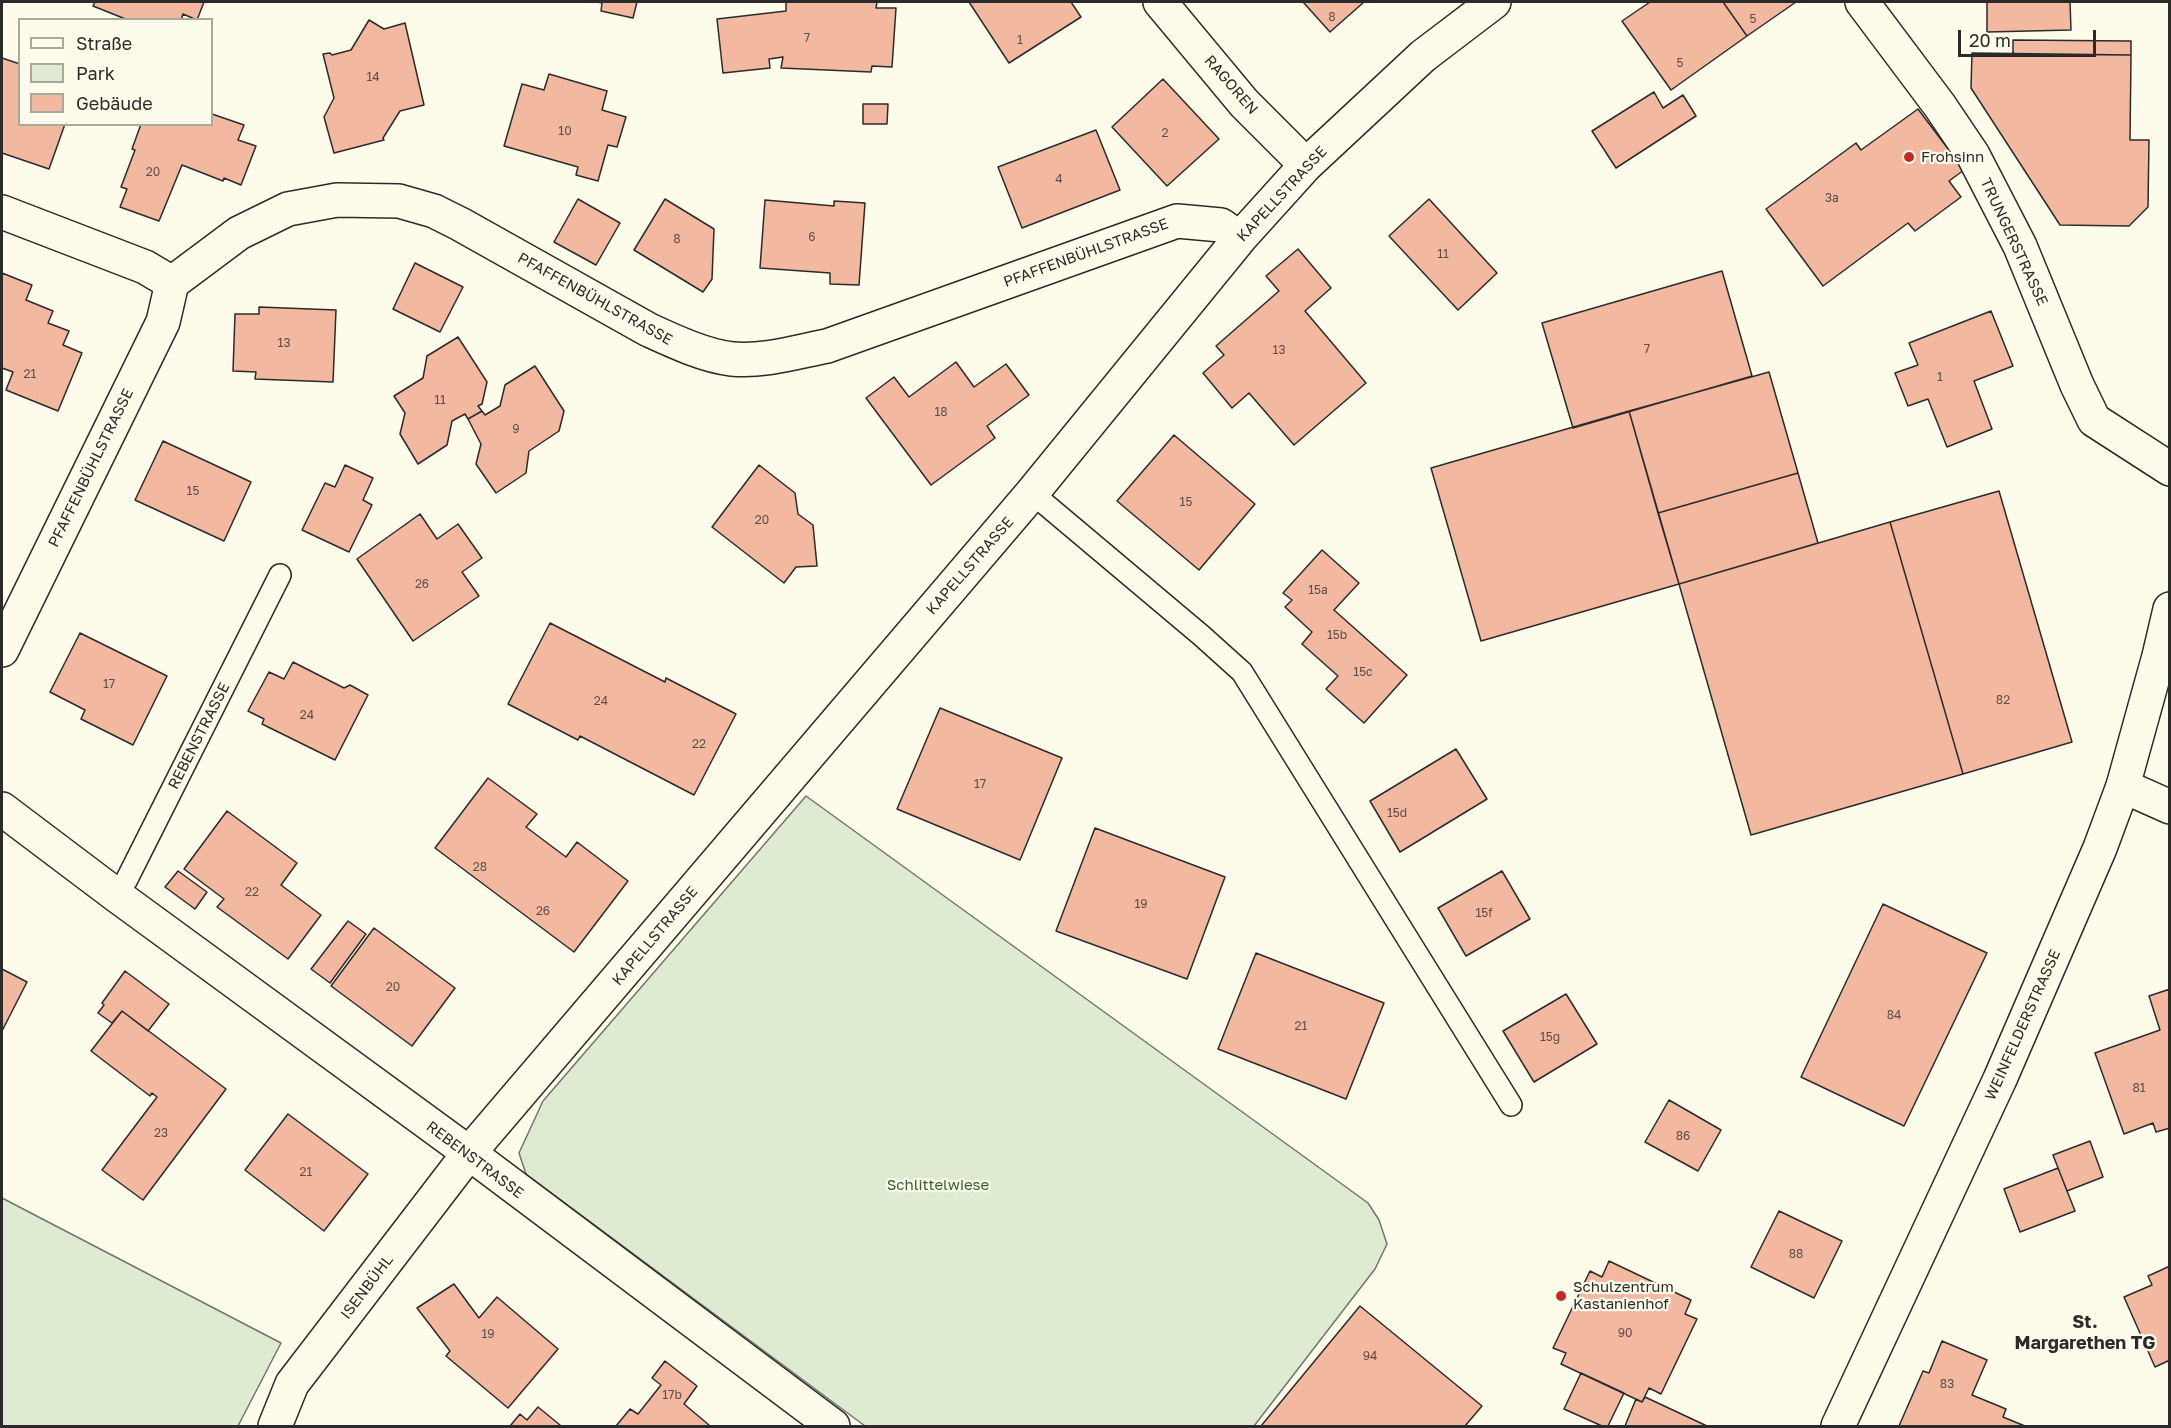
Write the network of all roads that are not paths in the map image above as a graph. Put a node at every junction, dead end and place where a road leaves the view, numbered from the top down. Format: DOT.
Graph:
graph roads {
  1 [pos="1160,2"];
  2 [pos="1494,2"];
  3 [pos="1862,2"];
  4 [pos="1306,165"];
  5 [pos="2,212"];
  6 [pos="1240,238"];
  7 [pos="172,283"];
  8 [pos="2169,469"];
  9 [pos="1032,493"];
  10 [pos="280,575"];
  11 [pos="2169,609"];
  12 [pos="2,650"];
  13 [pos="2123,786"];
  14 [pos="2169,807"];
  15 [pos="2,809"];
  16 [pos="116,895"];
  17 [pos="1511,1105"];
  18 [pos="469,1153"];
  19 [pos="276,1426"];
  20 [pos="833,1426"];
  21 [pos="1838,1426"];
  1 -- 4 [label="street, RAGOREN"];
  2 -- 4 [label="street, KAPELLSTRASSE"];
  3 -- 8 [label="street, TRUNGERSTRASSE"];
  4 -- 6 [label="street, KAPELLSTRASSE"];
  5 -- 7 [label="street"];
  6 -- 7 [label="street, PFAFFENBÜHLSTRASSE"];
  6 -- 9 [label="street, KAPELLSTRASSE"];
  7 -- 12 [label="street, PFAFFENBÜHLSTRASSE"];
  9 -- 17 [label="lane"];
  9 -- 18 [label="street, KAPELLSTRASSE"];
  10 -- 16 [label="lane, REBENSTRASSE"];
  11 -- 13 [label="street, WEINFELDERSTRASSE"];
  13 -- 14 [label="street"];
  13 -- 21 [label="street, WEINFELDERSTRASSE"];
  15 -- 16 [label="street, REBENSTRASSE"];
  16 -- 18 [label="street, REBENSTRASSE"];
  18 -- 19 [label="street, ISENBÜHL"];
  18 -- 20 [label="street, REBENSTRASSE"];
}
